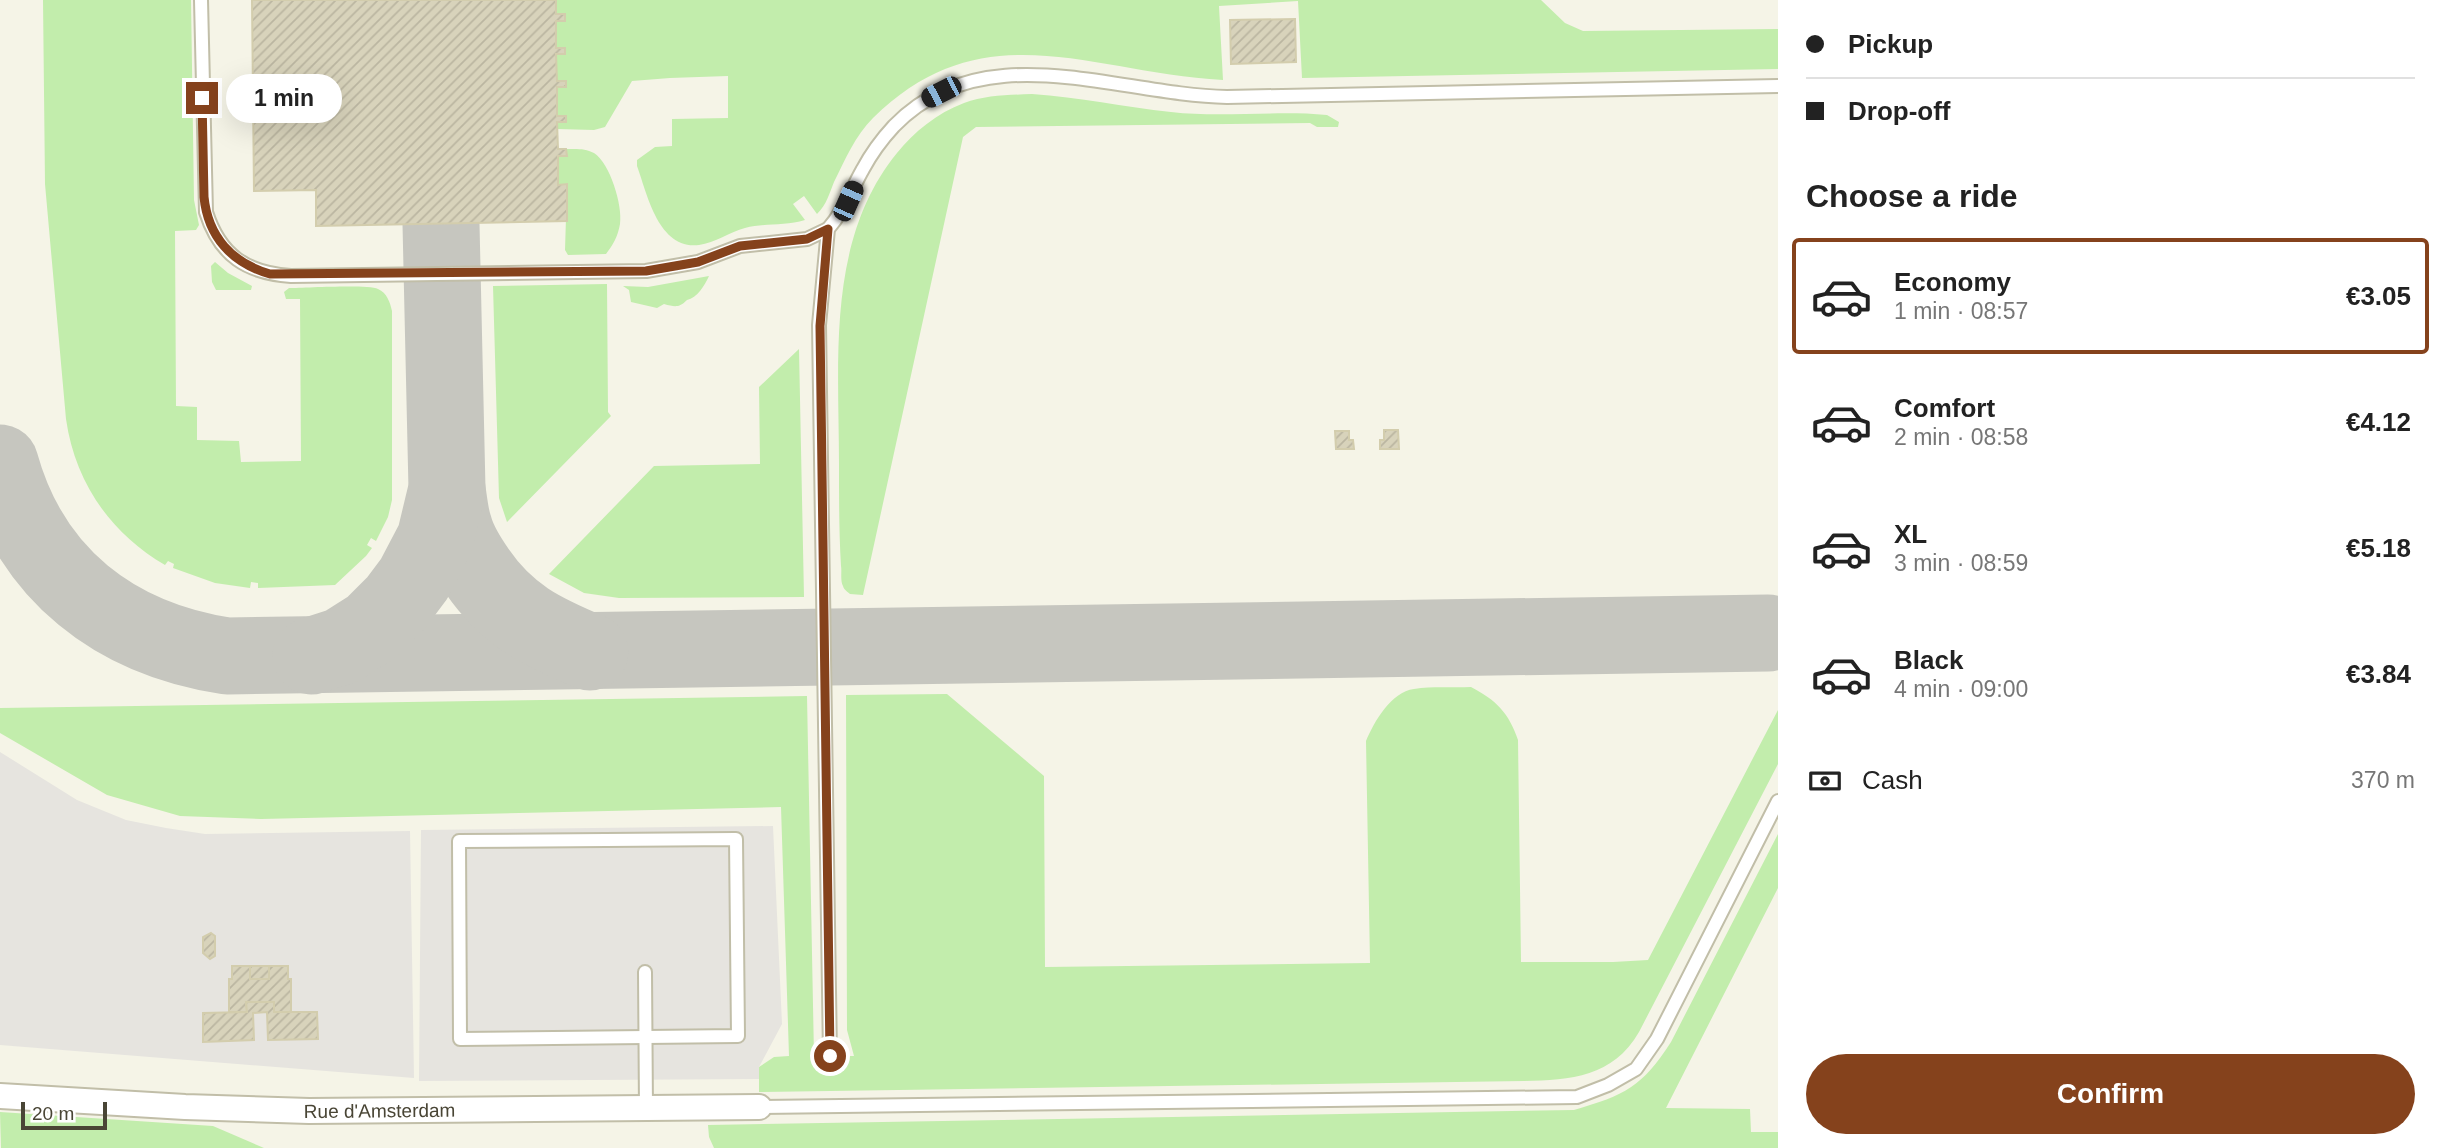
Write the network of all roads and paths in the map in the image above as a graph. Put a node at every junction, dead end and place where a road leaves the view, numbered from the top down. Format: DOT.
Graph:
graph roads {
  1 [pos="201,0"];
  2 [pos="1778,86"];
  3 [pos="828,229"];
  4 [pos="1778,801"];
  5 [pos="645,972"];
  6 [pos="645,1037"];
  7 [pos="830,1056"];
  8 [pos="0,1096"];
  9 [pos="759,1107"];
  10 [pos="646,1109"];
  1 -- 3 [label="lane"];
  2 -- 3 [label="lane"];
  3 -- 7 [label="lane"];
  4 -- 9 [label="lane"];
  5 -- 6 [label="lane"];
  6 -- 6 [label="lane"];
  6 -- 10 [label="lane"];
  8 -- 10 [label="street, Rue d'Amsterdam"];
  9 -- 10 [label="street, Rue d'Amsterdam"];
}
